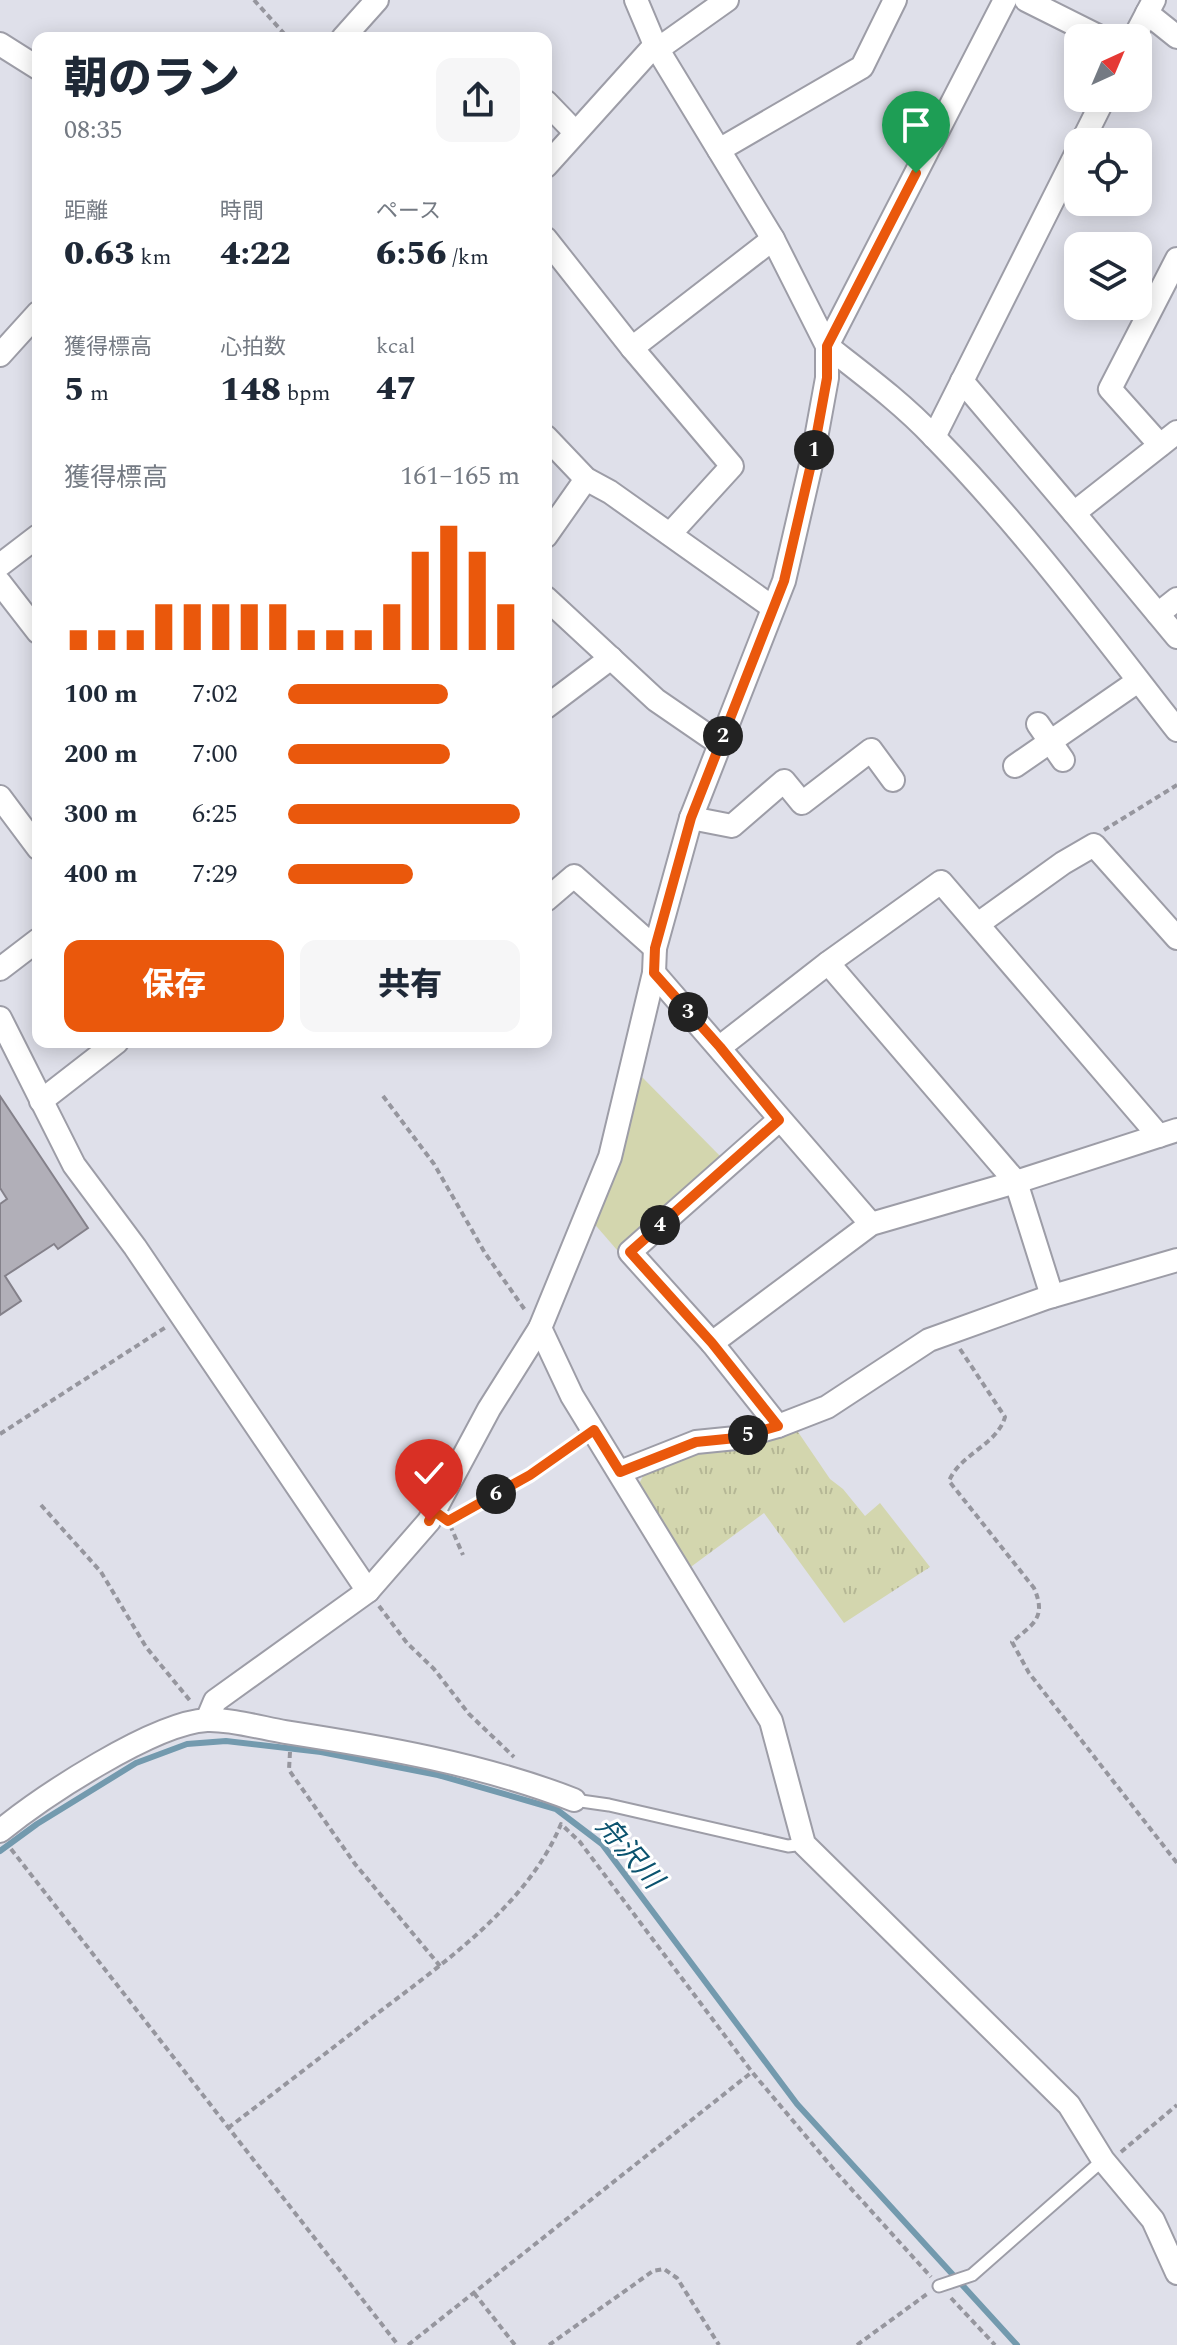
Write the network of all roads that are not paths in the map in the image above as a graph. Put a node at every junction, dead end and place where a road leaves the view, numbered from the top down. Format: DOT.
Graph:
graph roads {
  1 [pos="377,0"];
  2 [pos="636,0"];
  3 [pos="727,0"];
  4 [pos="895,0"];
  5 [pos="1005,0"];
  6 [pos="1026,0"];
  7 [pos="1151,7"];
  8 [pos="1074,24"];
  9 [pos="348,32"];
  10 [pos="1177,37"];
  11 [pos="0,44"];
  12 [pos="657,47"];
  13 [pos="32,64"];
  14 [pos="552,108"];
  15 [pos="575,132"];
  16 [pos="719,150"];
  17 [pos="552,159"];
  18 [pos="1064,178"];
  19 [pos="773,239"];
  20 [pos="552,247"];
  21 [pos="1177,259"];
  22 [pos="32,320"];
  23 [pos="827,346"];
  24 [pos="632,348"];
  25 [pos="0,355"];
  26 [pos="962,381"];
  27 [pos="934,437"];
  28 [pos="1168,439"];
  29 [pos="552,443"];
  30 [pos="586,479"];
  31 [pos="1074,513"];
  32 [pos="552,527"];
  33 [pos="670,534"];
  34 [pos="32,541"];
  35 [pos="0,565"];
  36 [pos="0,583"];
  37 [pos="1177,599"];
  38 [pos="552,604"];
  39 [pos="772,607"];
  40 [pos="1158,614"];
  41 [pos="32,624"];
  42 [pos="1177,637"];
  43 [pos="611,658"];
  44 [pos="1138,681"];
  45 [pos="552,702"];
  46 [pos="1177,730"];
  47 [pos="720,744"];
  48 [pos="1015,766"];
  49 [pos="893,780"];
  50 [pos="0,797"];
  51 [pos="691,818"];
  52 [pos="32,840"];
  53 [pos="552,895"];
  54 [pos="978,924"];
  55 [pos="1176,934"];
  56 [pos="32,945"];
  57 [pos="655,948"];
  58 [pos="828,963"];
  59 [pos="0,969"];
  60 [pos="654,973"];
  61 [pos="0,1018"];
  62 [pos="720,1047"];
  63 [pos="109,1048"];
  64 [pos="41,1101"];
  65 [pos="779,1120"];
  66 [pos="1168,1133"];
  67 [pos="1016,1182"];
  68 [pos="871,1224"];
  69 [pos="1177,1260"];
  70 [pos="1052,1296"];
  71 [pos="540,1328"];
  72 [pos="712,1343"];
  73 [pos="778,1426"];
  74 [pos="620,1472"];
  75 [pos="368,1591"];
  76 [pos="207,1720"];
  77 [pos="574,1800"];
  78 [pos="0,1831"];
  79 [pos="804,1844"];
  80 [pos="1104,2163"];
  81 [pos="1177,2273"];
  82 [pos="939,2286"];
  1 -- 9 [label="street"];
  2 -- 12 [label="street"];
  3 -- 12 [label="street"];
  4 -- 16 [label="street"];
  5 -- 23 [label="street"];
  6 -- 8 [label="street"];
  7 -- 10 [label="street"];
  11 -- 13 [label="street"];
  12 -- 15 [label="street"];
  12 -- 16 [label="street"];
  14 -- 15 [label="street"];
  15 -- 17 [label="street"];
  16 -- 19 [label="street"];
  18 -- 26 [label="street"];
  19 -- 23 [label="street"];
  19 -- 24 [label="street"];
  20 -- 24 [label="street"];
  21 -- 28 [label="street"];
  22 -- 25 [label="street"];
  23 -- 27 [label="street"];
  23 -- 39 [label="street"];
  24 -- 33 [label="street"];
  26 -- 27 [label="street"];
  26 -- 31 [label="street"];
  27 -- 44 [label="street"];
  28 -- 31 [label="street"];
  29 -- 30 [label="street"];
  30 -- 32 [label="street"];
  30 -- 33 [label="street"];
  31 -- 40 [label="street"];
  33 -- 39 [label="street"];
  34 -- 35 [label="street"];
  36 -- 41 [label="street"];
  37 -- 40 [label="street"];
  38 -- 43 [label="street"];
  39 -- 47 [label="street"];
  40 -- 42 [label="street"];
  43 -- 45 [label="street"];
  43 -- 47 [label="street"];
  44 -- 46 [label="street"];
  44 -- 48 [label="street"];
  47 -- 51 [label="street"];
  49 -- 51 [label="street"];
  50 -- 52 [label="street"];
  51 -- 57 [label="street"];
  53 -- 57 [label="street"];
  54 -- 55 [label="street"];
  54 -- 58 [label="street"];
  54 -- 66 [label="street"];
  56 -- 59 [label="street"];
  57 -- 60 [label="street"];
  58 -- 62 [label="street"];
  58 -- 67 [label="street"];
  60 -- 62 [label="street"];
  60 -- 71 [label="street"];
  61 -- 64 [label="street"];
  62 -- 65 [label="street"];
  63 -- 64 [label="street"];
  64 -- 75 [label="street"];
  65 -- 68 [label="street"];
  65 -- 72 [label="street"];
  66 -- 67 [label="street"];
  67 -- 68 [label="street"];
  67 -- 70 [label="street"];
  68 -- 72 [label="street"];
  69 -- 70 [label="street"];
  70 -- 73 [label="street"];
  71 -- 74 [label="street"];
  71 -- 75 [label="street"];
  72 -- 73 [label="street"];
  73 -- 74 [label="street"];
  74 -- 79 [label="street"];
  75 -- 76 [label="street"];
  76 -- 77 [label="street"];
  76 -- 78 [label="street"];
  77 -- 79 [label="lane"];
  79 -- 80 [label="street"];
  80 -- 81 [label="street"];
  80 -- 82 [label="lane"];
}
